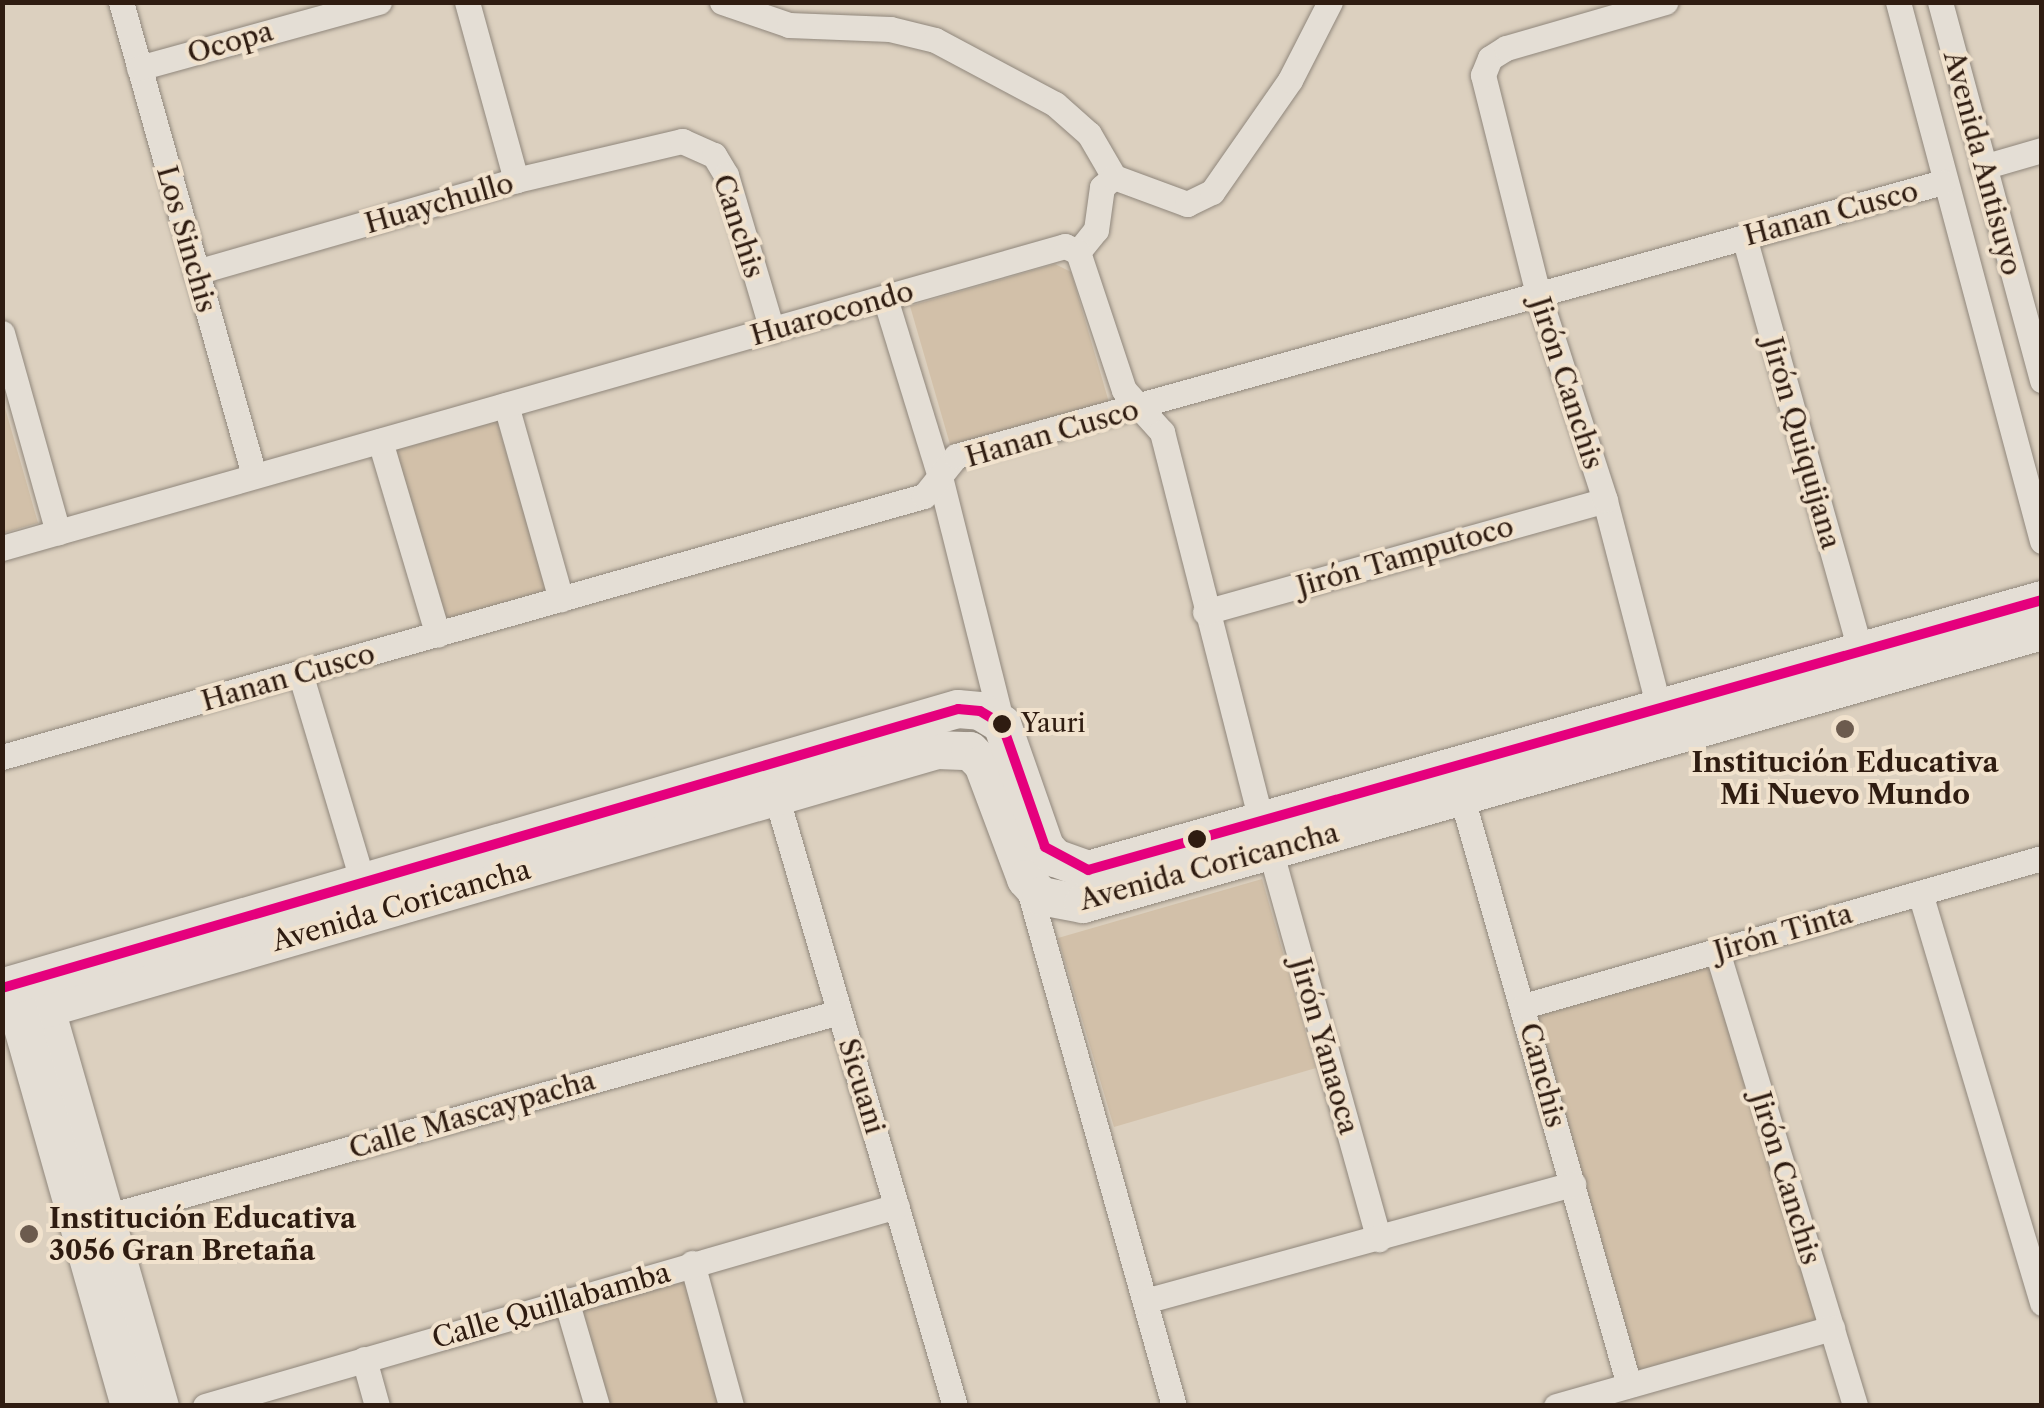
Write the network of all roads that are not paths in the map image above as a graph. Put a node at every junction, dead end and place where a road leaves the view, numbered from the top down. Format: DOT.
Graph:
graph roads {
  1 [pos="121,2"];
  2 [pos="380,2"];
  3 [pos="467,2"];
  4 [pos="722,2"];
  5 [pos="1330,2"];
  6 [pos="1664,2"];
  7 [pos="1898,2"];
  8 [pos="1940,2"];
  9 [pos="303,12"];
  10 [pos="139,68"];
  11 [pos="682,141"];
  12 [pos="2042,150"];
  13 [pos="1983,167"];
  14 [pos="1114,177"];
  15 [pos="516,180"];
  16 [pos="1943,182"];
  17 [pos="1744,237"];
  18 [pos="1078,252"];
  19 [pos="196,272"];
  20 [pos="1538,294"];
  21 [pos="884,298"];
  22 [pos="772,330"];
  23 [pos="2,333"];
  24 [pos="2040,373"];
  25 [pos="506,405"];
  26 [pos="1141,408"];
  27 [pos="380,441"];
  28 [pos="254,476"];
  29 [pos="940,477"];
  30 [pos="1605,500"];
  31 [pos="58,532"];
  32 [pos="2042,540"];
  33 [pos="2,548"];
  34 [pos="561,600"];
  35 [pos="2042,600"];
  36 [pos="1204,612"];
  37 [pos="2042,632"];
  38 [pos="438,635"];
  39 [pos="1860,650"];
  40 [pos="300,673"];
  41 [pos="1659,708"];
  42 [pos="1002,724"];
  43 [pos="2,757"];
  44 [pos="772,782"];
  45 [pos="1458,782"];
  46 [pos="1267,838"];
  47 [pos="2042,858"];
  48 [pos="1026,879"];
  49 [pos="363,883"];
  50 [pos="1920,893"];
  51 [pos="1717,951"];
  52 [pos="20,999"];
  53 [pos="1524,1006"];
  54 [pos="839,1012"];
  55 [pos="1574,1184"];
  56 [pos="897,1206"];
  57 [pos="105,1217"];
  58 [pos="1379,1239"];
  59 [pos="692,1264"];
  60 [pos="566,1300"];
  61 [pos="1145,1301"];
  62 [pos="2042,1303"];
  63 [pos="1832,1328"];
  64 [pos="364,1359"];
  65 [pos="1629,1384"];
  66 [pos="130,1406"];
  67 [pos="160,1406"];
  68 [pos="205,1406"];
  69 [pos="377,1406"];
  70 [pos="597,1406"];
  71 [pos="730,1406"];
  72 [pos="956,1406"];
  73 [pos="1174,1406"];
  74 [pos="1556,1406"];
  75 [pos="1855,1406"];
  1 -- 10 [label="street, Los Sinchis"];
  2 -- 9 [label="street, Ocopa"];
  3 -- 15 [label="street"];
  4 -- 14 [label="street"];
  5 -- 14 [label="street"];
  6 -- 20 [label="street, Jirón Canchis"];
  7 -- 16 [label="street, Avenida Antisuyo"];
  8 -- 13 [label="street, Avenida Antisuyo"];
  9 -- 10 [label="street, Ocopa"];
  10 -- 19 [label="street, Los Sinchis"];
  11 -- 15 [label="street, Huaychullo"];
  11 -- 22 [label="street, Canchis"];
  12 -- 13 [label="street"];
  13 -- 24 [label="street, Avenida Antisuyo"];
  14 -- 18 [label="street"];
  15 -- 19 [label="street, Huaychullo"];
  16 -- 17 [label="street, Hanan Cusco"];
  16 -- 32 [label="street, Avenida Antisuyo"];
  17 -- 20 [label="street, Hanan Cusco"];
  17 -- 39 [label="street, Jirón Quiquijana"];
  18 -- 21 [label="street, Huarocondo"];
  18 -- 26 [label="street"];
  19 -- 28 [label="street, Los Sinchis"];
  20 -- 26 [label="street, Hanan Cusco"];
  20 -- 30 [label="street, Jirón Canchis"];
  21 -- 22 [label="street, Huarocondo"];
  21 -- 29 [label="street"];
  22 -- 25 [label="street, Huarocondo"];
  23 -- 31 [label="street"];
  25 -- 27 [label="street, Huarocondo"];
  25 -- 34 [label="street"];
  26 -- 29 [label="street, Hanan Cusco"];
  26 -- 36 [label="street"];
  27 -- 28 [label="street, Huarocondo"];
  27 -- 38 [label="street"];
  28 -- 31 [label="street, Huarocondo"];
  29 -- 34 [label="street, Hanan Cusco"];
  29 -- 42 [label="street"];
  30 -- 36 [label="street, Jirón Tamputoco"];
  30 -- 41 [label="street, Jirón Canchis"];
  31 -- 33 [label="street, Huarocondo"];
  34 -- 38 [label="street, Hanan Cusco"];
  35 -- 39 [label="street, Avenida Coricancha"];
  36 -- 46 [label="street"];
  37 -- 45 [label="street, Avenida Coricancha"];
  38 -- 40 [label="street, Hanan Cusco"];
  39 -- 41 [label="street, Avenida Coricancha"];
  40 -- 43 [label="street, Hanan Cusco"];
  40 -- 49 [label="street"];
  41 -- 45 [label="street, Avenida Coricancha"];
  42 -- 44 [label="street, Avenida Coricancha"];
  42 -- 46 [label="street, Avenida Coricancha"];
  44 -- 48 [label="street, Avenida Coricancha"];
  44 -- 49 [label="street, Avenida Coricancha"];
  44 -- 52 [label="street, Avenida Coricancha"];
  44 -- 54 [label="street, Sicuani"];
  45 -- 46 [label="street, Avenida Coricancha"];
  45 -- 53 [label="street, Canchis"];
  46 -- 48 [label="street, Avenida Coricancha"];
  46 -- 58 [label="street, Jirón Yanaoca"];
  47 -- 50 [label="street, Jirón Tinta"];
  48 -- 61 [label="street"];
  49 -- 52 [label="street, Avenida Coricancha"];
  50 -- 51 [label="street, Jirón Tinta"];
  50 -- 62 [label="street"];
  51 -- 53 [label="street, Jirón Tinta"];
  51 -- 63 [label="street, Jirón Canchis"];
  52 -- 57 [label="street"];
  52 -- 66 [label="street"];
  53 -- 55 [label="street, Canchis"];
  54 -- 56 [label="street, Sicuani"];
  54 -- 57 [label="street, Calle Mascaypacha"];
  55 -- 58 [label="street"];
  55 -- 65 [label="street, Canchis"];
  56 -- 59 [label="street, Calle Quillabamba"];
  56 -- 72 [label="street, Sicuani"];
  57 -- 67 [label="street"];
  58 -- 61 [label="street"];
  59 -- 60 [label="street, Calle Quillabamba"];
  59 -- 71 [label="street"];
  60 -- 64 [label="street, Calle Quillabamba"];
  60 -- 70 [label="street"];
  61 -- 73 [label="street"];
  63 -- 65 [label="street"];
  63 -- 75 [label="street, Jirón Canchis"];
  64 -- 68 [label="street, Calle Quillabamba"];
  64 -- 69 [label="street"];
  65 -- 74 [label="street"];
}
